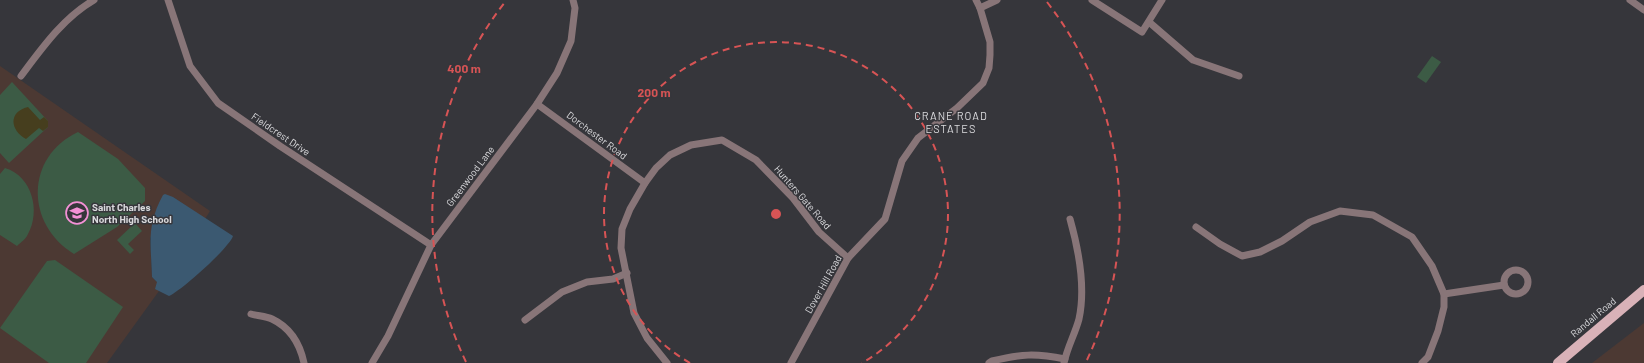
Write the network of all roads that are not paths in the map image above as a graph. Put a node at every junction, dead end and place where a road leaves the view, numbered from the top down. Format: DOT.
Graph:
graph roads {
  1 [pos="94,0"];
  2 [pos="168,0"];
  3 [pos="574,0"];
  4 [pos="976,0"];
  5 [pos="997,0"];
  6 [pos="1092,0"];
  7 [pos="1162,0"];
  8 [pos="1630,0"];
  9 [pos="980,8"];
  10 [pos="1644,10"];
  11 [pos="1149,22"];
  12 [pos="21,76"];
  13 [pos="1239,76"];
  14 [pos="537,104"];
  15 [pos="645,184"];
  16 [pos="1070,219"];
  17 [pos="1196,227"];
  18 [pos="431,245"];
  19 [pos="848,258"];
  20 [pos="627,273"];
  21 [pos="1504,284"];
  22 [pos="1644,290"];
  23 [pos="1444,294"];
  24 [pos="251,314"];
  25 [pos="525,320"];
  26 [pos="1064,361"];
  27 [pos="304,363"];
  28 [pos="372,363"];
  29 [pos="667,363"];
  30 [pos="791,363"];
  31 [pos="989,363"];
  32 [pos="1422,363"];
  33 [pos="1558,363"];
  1 -- 12 [label="street"];
  2 -- 18 [label="street, Fieldcrest Drive"];
  3 -- 14 [label="street, Greenwood Lane"];
  4 -- 9 [label="street, Dover Hill Road"];
  5 -- 9 [label="street"];
  6 -- 11 [label="street"];
  7 -- 11 [label="street"];
  8 -- 10 [label="street"];
  9 -- 19 [label="street, Dover Hill Road"];
  11 -- 13 [label="street"];
  14 -- 15 [label="street, Dorchester Road"];
  14 -- 18 [label="street, Greenwood Lane"];
  15 -- 19 [label="street, Hunters Gate Road"];
  15 -- 20 [label="street, Hunters Gate Road"];
  16 -- 26 [label="street"];
  17 -- 23 [label="street"];
  18 -- 28 [label="street, Greenwood Lane"];
  19 -- 30 [label="street, Dover Hill Road"];
  20 -- 25 [label="street"];
  20 -- 29 [label="street, Hunters Gate Road"];
  21 -- 23 [label="street"];
  22 -- 33 [label="main road, Randall Road"];
  23 -- 32 [label="street"];
  24 -- 27 [label="street"];
  26 -- 31 [label="street"];
}
